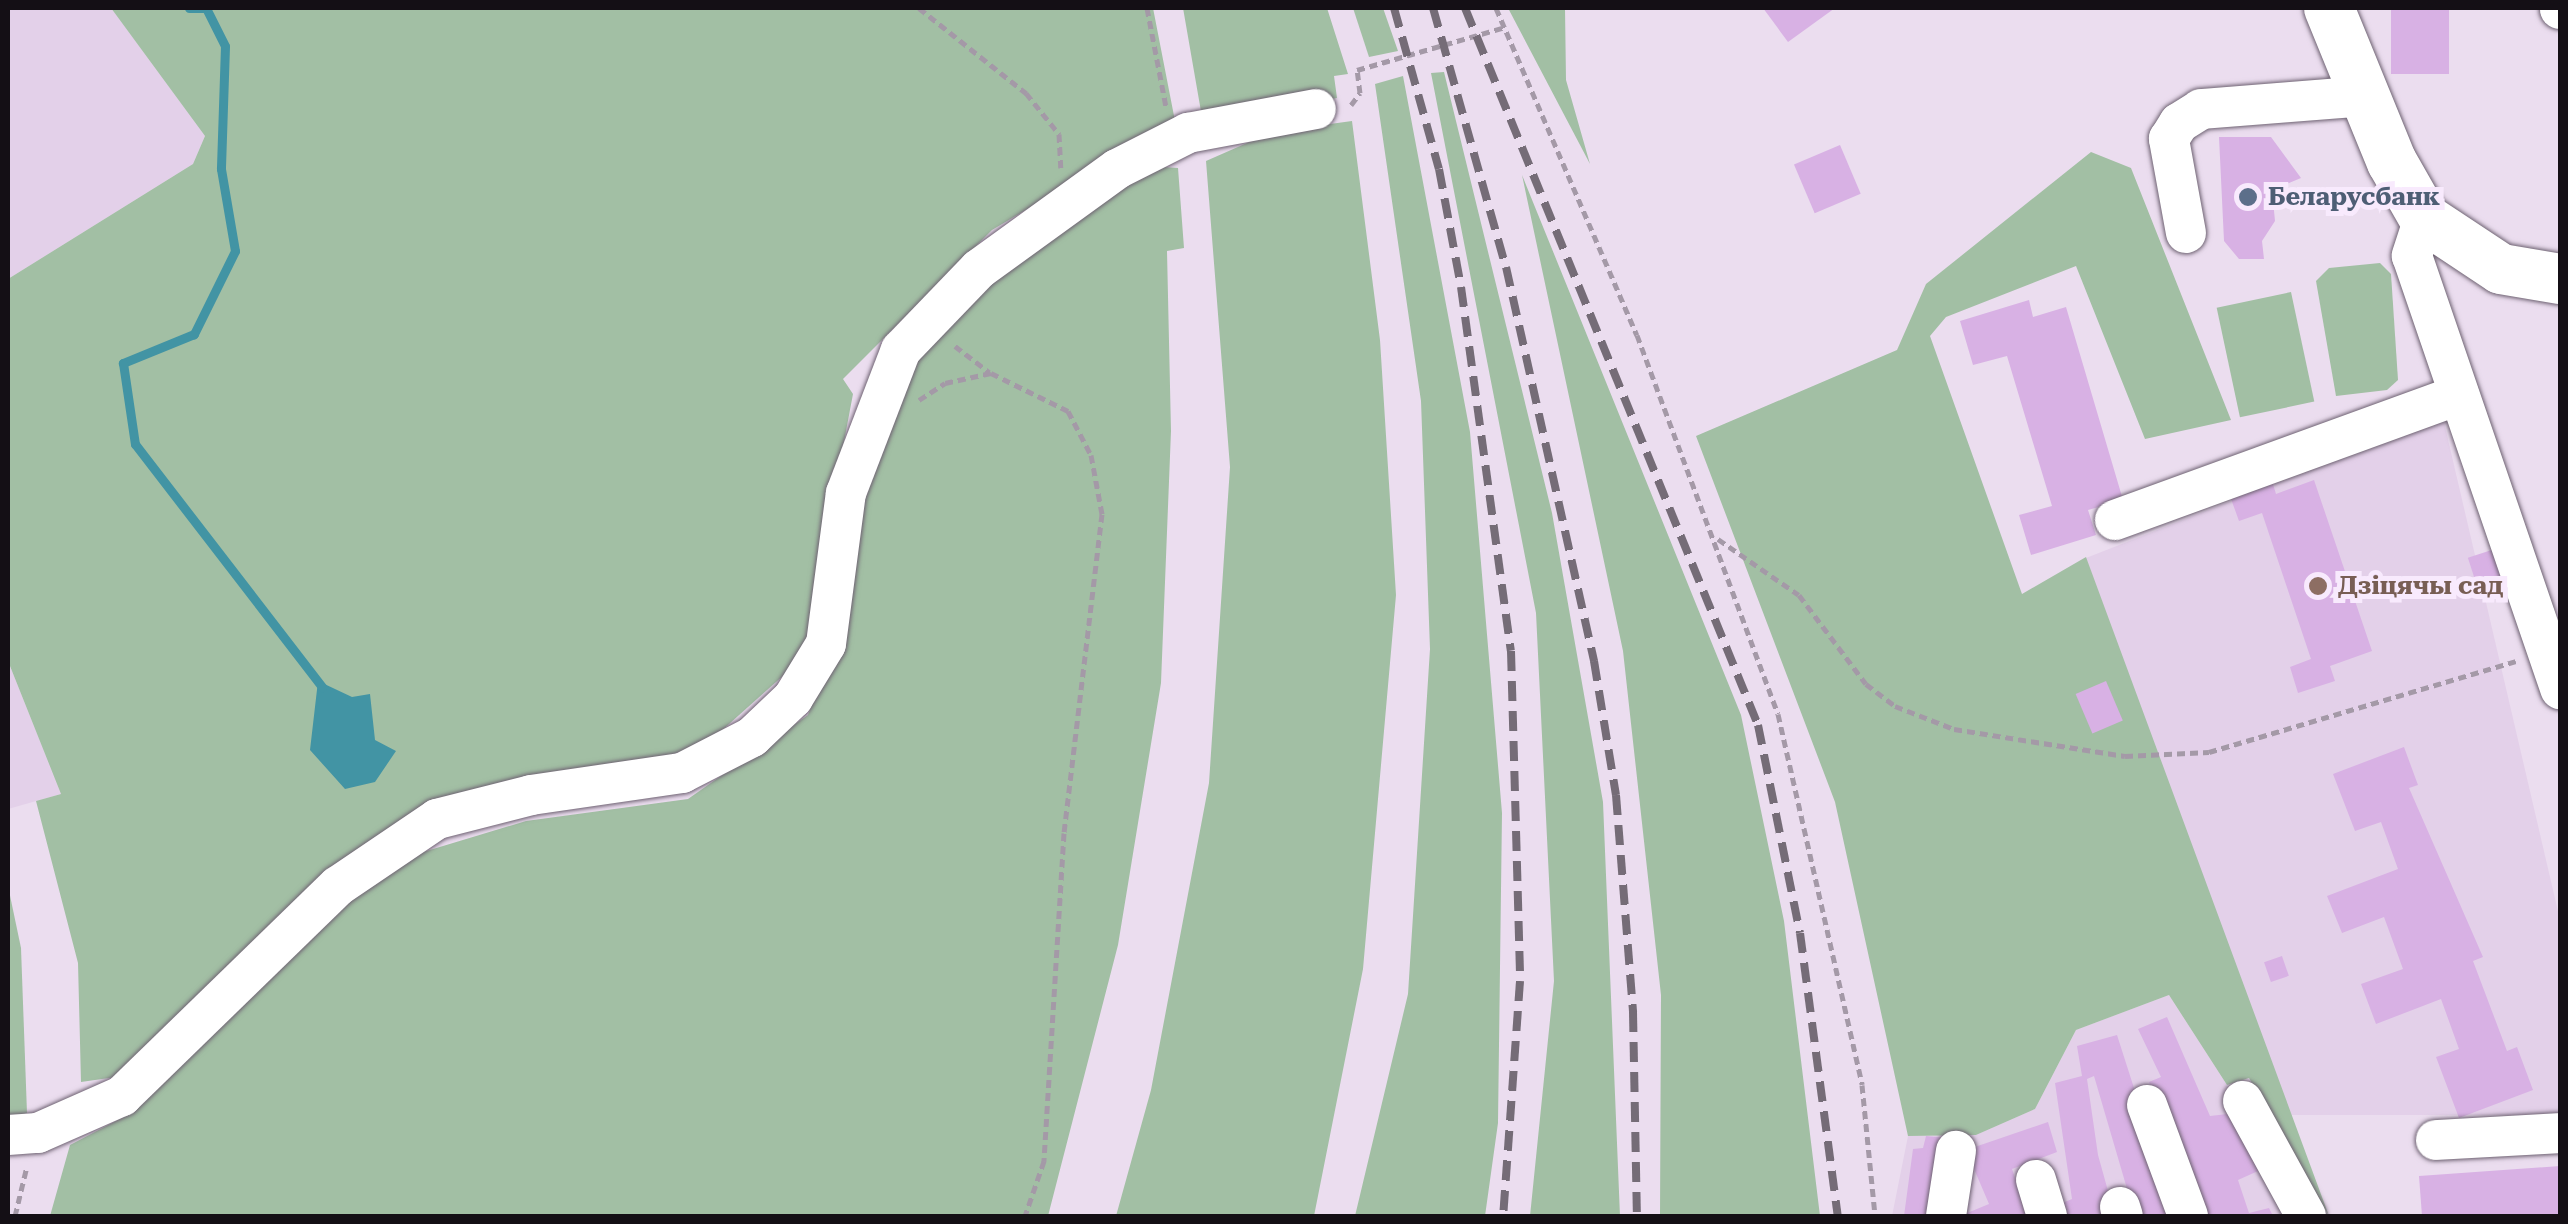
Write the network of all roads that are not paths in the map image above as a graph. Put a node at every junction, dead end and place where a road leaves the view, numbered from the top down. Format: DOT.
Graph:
graph roads {
  1 [pos="2329,8"];
  2 [pos="2365,96"];
  3 [pos="1316,108"];
  4 [pos="2424,218"];
  5 [pos="2186,233"];
  6 [pos="2560,279"];
  7 [pos="2459,395"];
  8 [pos="2116,520"];
  9 [pos="2554,671"];
  10 [pos="2244,1101"];
  11 [pos="2148,1104"];
  12 [pos="2560,1133"];
  13 [pos="20,1134"];
  14 [pos="2436,1140"];
  15 [pos="1956,1151"];
  16 [pos="1946,1216"];
  17 [pos="2188,1216"];
  18 [pos="2306,1216"];
  1 -- 2 [label="main road"];
  2 -- 4 [label="main road"];
  2 -- 5 [label="lane"];
  3 -- 13 [label="lane"];
  4 -- 6 [label="main road"];
  4 -- 7 [label="lane"];
  7 -- 8 [label="lane"];
  7 -- 9 [label="lane"];
  10 -- 18 [label="lane"];
  11 -- 17 [label="lane"];
  12 -- 14 [label="lane"];
  15 -- 16 [label="lane"];
}
